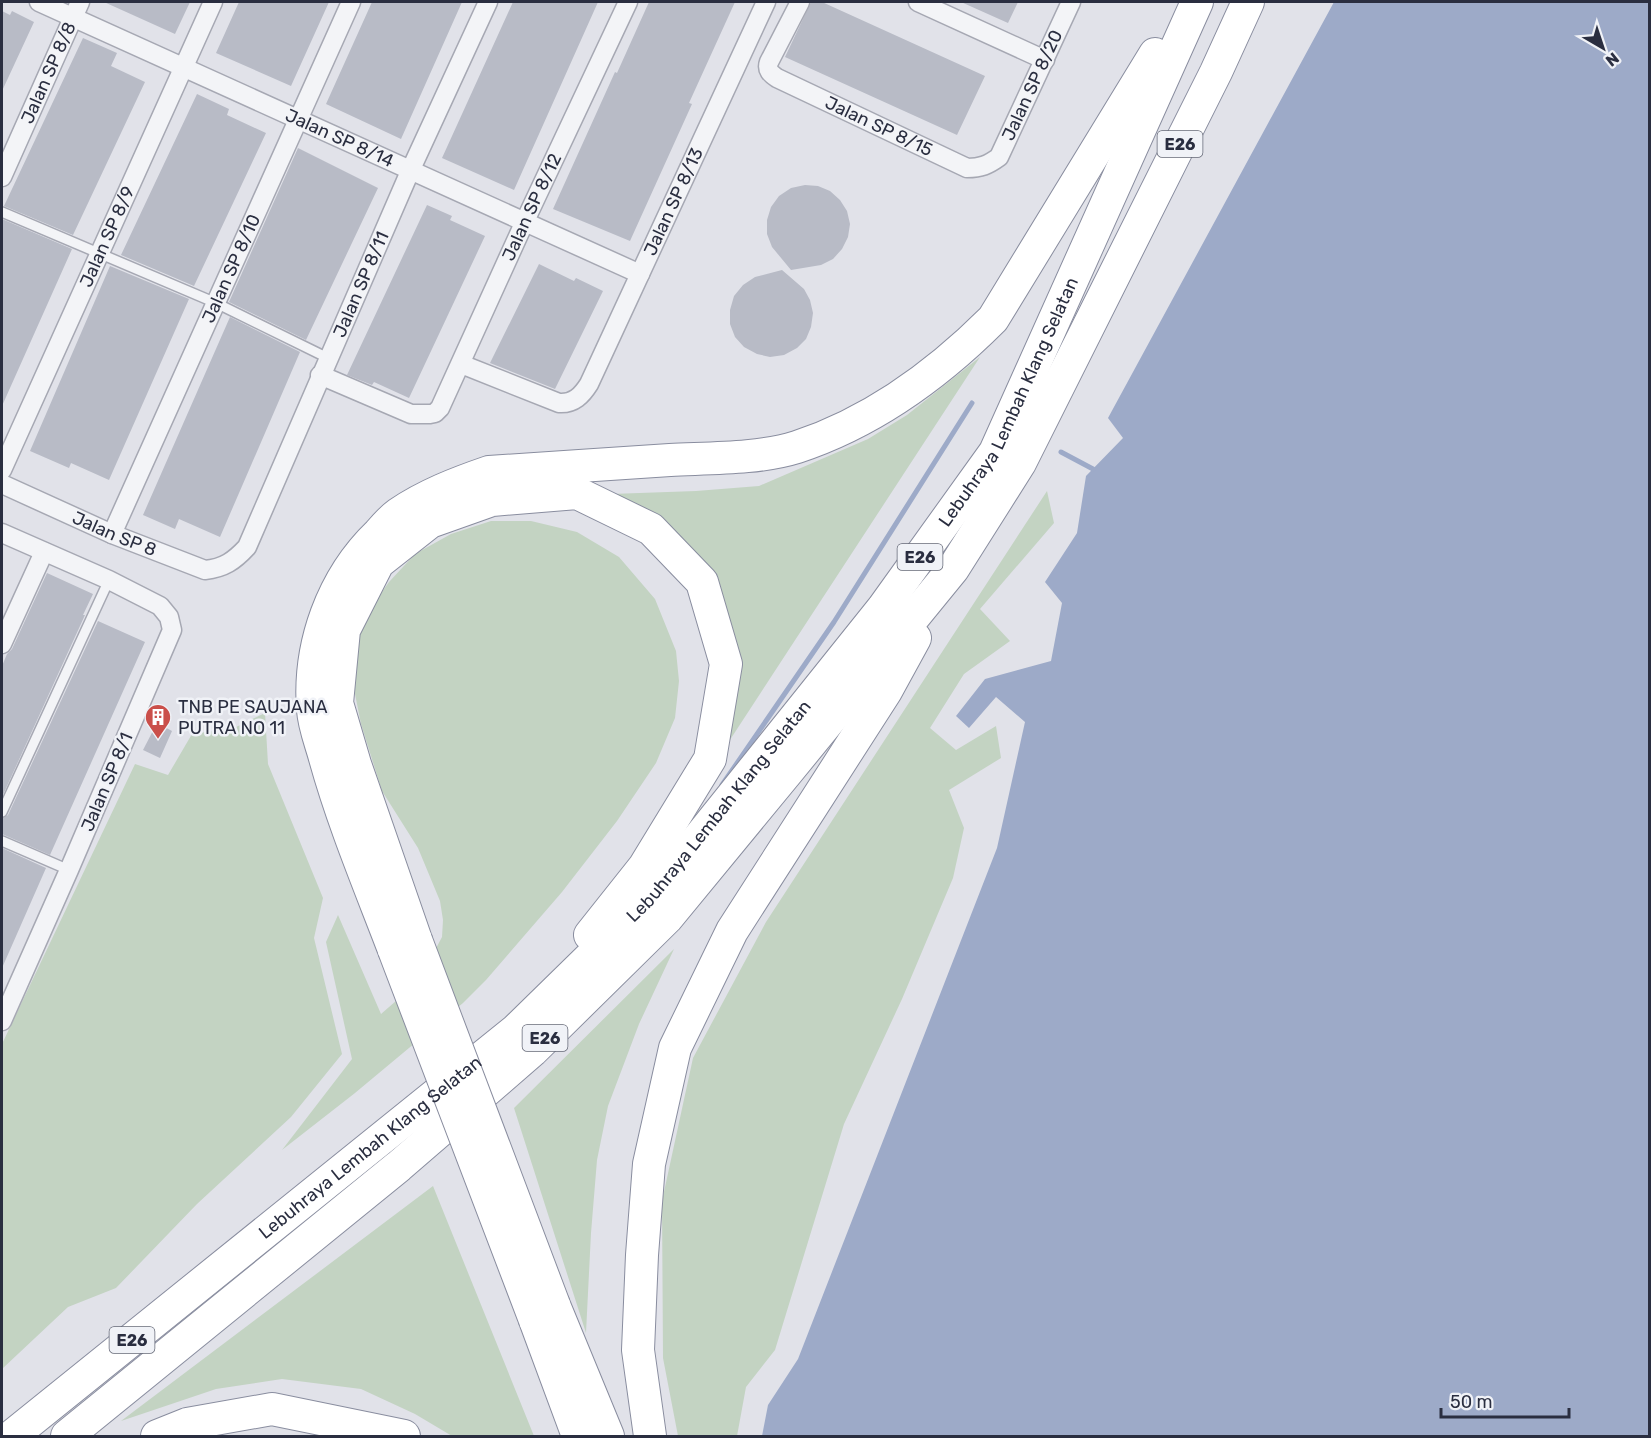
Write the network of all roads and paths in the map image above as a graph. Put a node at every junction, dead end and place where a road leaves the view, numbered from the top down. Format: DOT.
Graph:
graph roads {
  1 [pos="39,2"];
  2 [pos="213,2"];
  3 [pos="351,2"];
  4 [pos="488,2"];
  5 [pos="628,2"];
  6 [pos="766,2"];
  7 [pos="800,2"];
  8 [pos="918,2"];
  9 [pos="1071,2"];
  10 [pos="1188,2"];
  11 [pos="1197,2"];
  12 [pos="1248,2"];
  13 [pos="76,9"];
  14 [pos="1045,60"];
  15 [pos="184,67"];
  16 [pos="298,118"];
  17 [pos="989,165"];
  18 [pos="411,169"];
  19 [pos="2,177"];
  20 [pos="2,212"];
  21 [pos="525,221"];
  22 [pos="100,253"];
  23 [pos="640,274"];
  24 [pos="216,303"];
  25 [pos="328,358"];
  26 [pos="461,364"];
  27 [pos="320,375"];
  28 [pos="2,470"];
  29 [pos="2,484"];
  30 [pos="2,532"];
  31 [pos="112,534"];
  32 [pos="44,552"];
  33 [pos="230,563"];
  34 [pos="953,569"];
  35 [pos="109,580"];
  36 [pos="2,644"];
  37 [pos="2,812"];
  38 [pos="2,841"];
  39 [pos="69,870"];
  40 [pos="405,945"];
  41 [pos="2,1021"];
  42 [pos="516,1030"];
  43 [pos="545,1312"];
  44 [pos="12,1437"];
  45 [pos="68,1437"];
  46 [pos="157,1437"];
  47 [pos="404,1437"];
  48 [pos="578,1437"];
  49 [pos="608,1437"];
  50 [pos="650,1437"];
  1 -- 13 [label="street, Jalan SP 8/14"];
  2 -- 15 [label="street, Jalan SP 8/9"];
  3 -- 16 [label="street, Jalan SP 8/10"];
  4 -- 18 [label="street, Jalan SP 8/11"];
  5 -- 21 [label="street, Jalan SP 8/12"];
  6 -- 23 [label="street, Jalan SP 8/13"];
  7 -- 17 [label="street, Jalan SP 8/15"];
  8 -- 14 [label="street"];
  9 -- 14 [label="street, Jalan SP 8/20"];
  10 -- 40 [label="highway"];
  11 -- 42 [label="highway, Lebuhraya Lembah Klang Selatan / E26"];
  12 -- 34 [label="highway, Lebuhraya Lembah Klang Selatan / E26"];
  13 -- 15 [label="street, Jalan SP 8/14"];
  13 -- 19 [label="street, Jalan SP 8/8"];
  14 -- 17 [label="street, Jalan SP 8/20"];
  15 -- 16 [label="street, Jalan SP 8/14"];
  15 -- 22 [label="street, Jalan SP 8/9"];
  16 -- 18 [label="street, Jalan SP 8/14"];
  16 -- 24 [label="street, Jalan SP 8/10"];
  18 -- 21 [label="street, Jalan SP 8/14"];
  18 -- 25 [label="street, Jalan SP 8/11"];
  20 -- 22 [label="lane"];
  21 -- 23 [label="street, Jalan SP 8/14"];
  21 -- 26 [label="street, Jalan SP 8/12"];
  22 -- 24 [label="lane"];
  22 -- 28 [label="street, Jalan SP 8/9"];
  23 -- 26 [label="street, Jalan SP 8/13"];
  24 -- 25 [label="lane"];
  24 -- 31 [label="street, Jalan SP 8/10"];
  25 -- 27 [label="street, Jalan SP 8/11"];
  26 -- 27 [label="street, Jalan SP 8/12"];
  27 -- 33 [label="street, Jalan SP 8/11"];
  29 -- 31 [label="street, Jalan SP 8"];
  30 -- 32 [label="street, Jalan SP 8/1"];
  31 -- 33 [label="street, Jalan SP 8"];
  32 -- 35 [label="street, Jalan SP 8/1"];
  32 -- 36 [label="street"];
  34 -- 45 [label="highway, Lebuhraya Lembah Klang Selatan / E26"];
  34 -- 50 [label="highway"];
  35 -- 37 [label="lane"];
  35 -- 39 [label="street, Jalan SP 8/1"];
  38 -- 39 [label="lane"];
  39 -- 41 [label="street, Jalan SP 8/1"];
  40 -- 42 [label="highway"];
  40 -- 43 [label="highway, bridge"];
  42 -- 44 [label="highway, Lebuhraya Lembah Klang Selatan / E26"];
  43 -- 48 [label="highway"];
  43 -- 49 [label="highway"];
  46 -- 47 [label="highway"];
}
